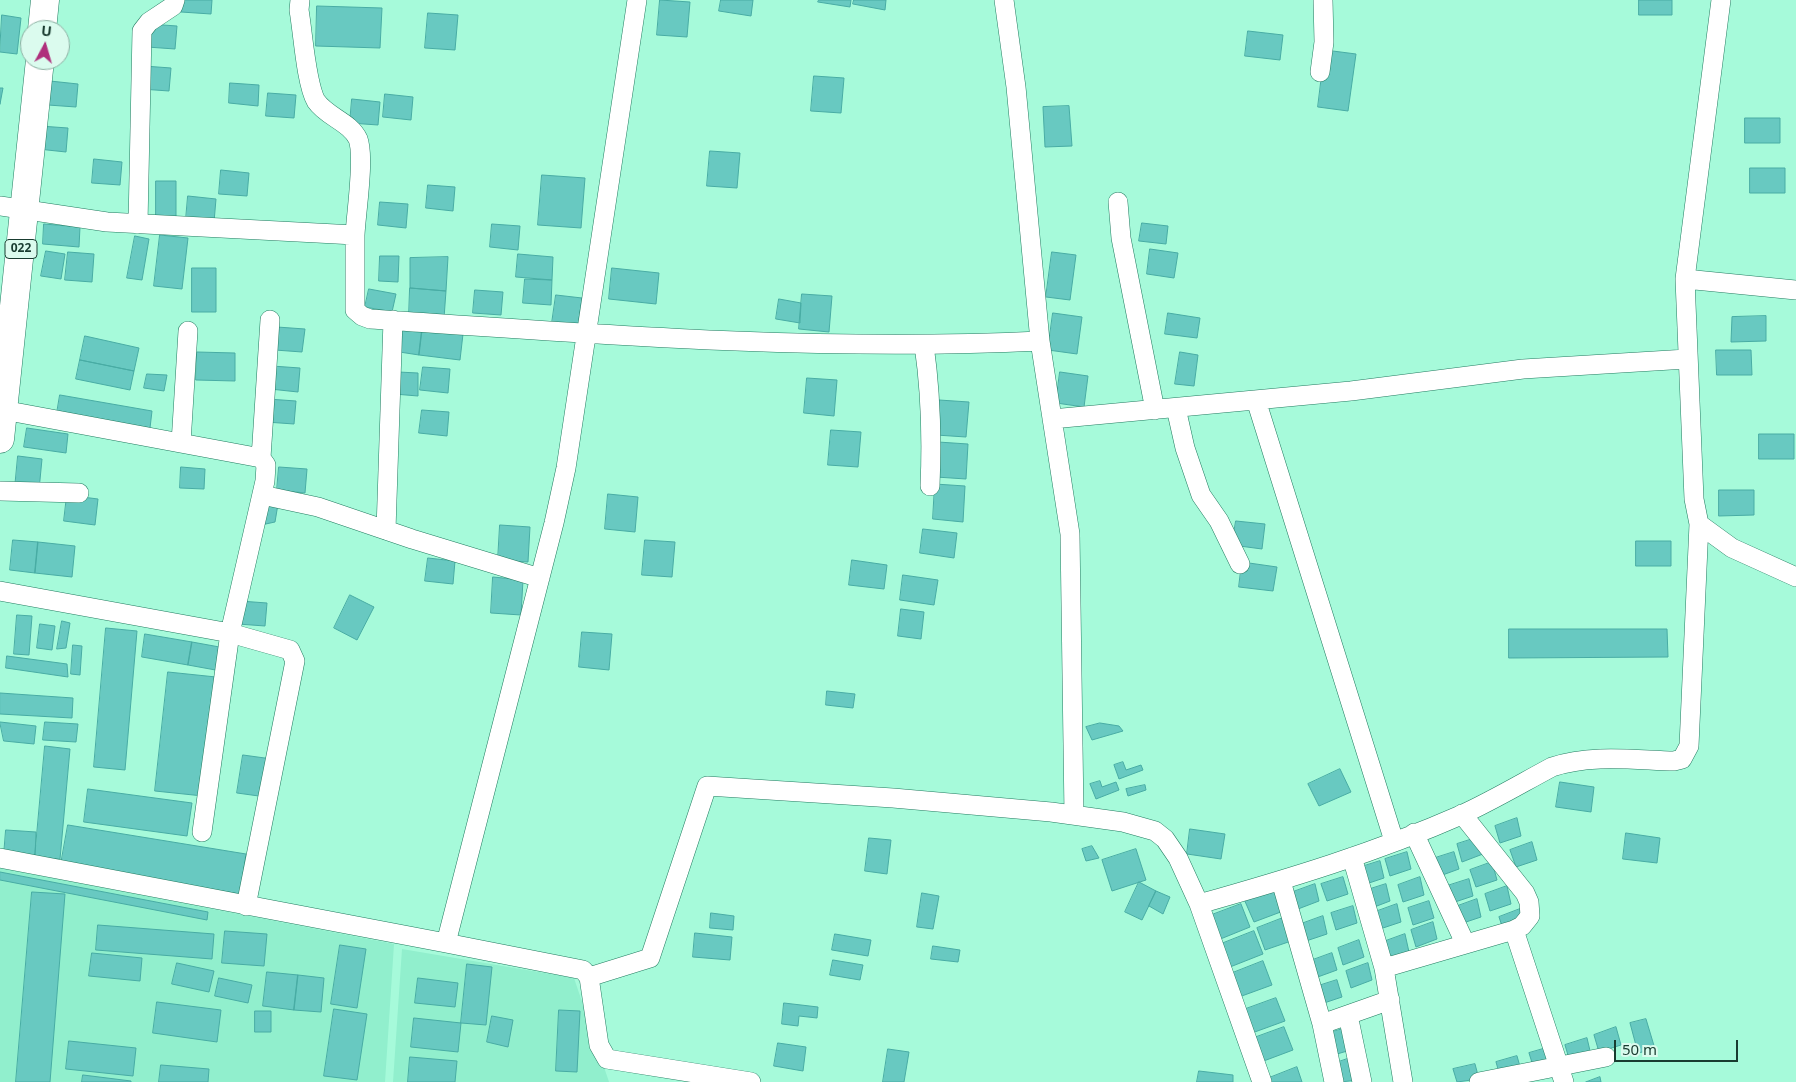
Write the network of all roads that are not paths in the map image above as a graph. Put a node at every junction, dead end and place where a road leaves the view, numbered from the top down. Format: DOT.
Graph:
graph roads {
  1 [pos="45,0"];
  2 [pos="175,0"];
  3 [pos="300,0"];
  4 [pos="638,0"];
  5 [pos="1004,0"];
  6 [pos="1323,0"];
  7 [pos="1721,0"];
  8 [pos="43,20"];
  9 [pos="38,70"];
  10 [pos="1320,72"];
  11 [pos="1118,202"];
  12 [pos="12,207"];
  13 [pos="138,224"];
  14 [pos="355,235"];
  15 [pos="1685,279"];
  16 [pos="1796,290"];
  17 [pos="270,320"];
  18 [pos="393,320"];
  19 [pos="188,332"];
  20 [pos="586,332"];
  21 [pos="1040,341"];
  22 [pos="924,345"];
  23 [pos="1688,359"];
  24 [pos="1256,400"];
  25 [pos="1176,408"];
  26 [pos="3,410"];
  27 [pos="1154,410"];
  28 [pos="1052,420"];
  29 [pos="0,438"];
  30 [pos="181,443"];
  31 [pos="261,458"];
  32 [pos="930,486"];
  33 [pos="0,491"];
  34 [pos="79,493"];
  35 [pos="262,495"];
  36 [pos="1699,524"];
  37 [pos="386,530"];
  38 [pos="1240,564"];
  39 [pos="1796,577"];
  40 [pos="540,578"];
  41 [pos="0,591"];
  42 [pos="230,633"];
  43 [pos="1462,814"];
  44 [pos="1074,815"];
  45 [pos="202,832"];
  46 [pos="1414,833"];
  47 [pos="1394,841"];
  48 [pos="1352,857"];
  49 [pos="0,858"];
  50 [pos="1281,881"];
  51 [pos="1199,904"];
  52 [pos="246,906"];
  53 [pos="1514,930"];
  54 [pos="446,943"];
  55 [pos="1464,943"];
  56 [pos="1384,968"];
  57 [pos="590,977"];
  58 [pos="1390,1000"];
  59 [pos="1348,1014"];
  60 [pos="1322,1024"];
  61 [pos="1606,1057"];
  62 [pos="1562,1074"];
  63 [pos="751,1082"];
  64 [pos="1262,1082"];
  65 [pos="1334,1082"];
  66 [pos="1362,1082"];
  67 [pos="1403,1082"];
  68 [pos="1480,1082"];
  1 -- 8 [label="main road"];
  2 -- 13 [label="street"];
  3 -- 14 [label="street"];
  4 -- 20 [label="street"];
  5 -- 21 [label="street"];
  6 -- 10 [label="street"];
  7 -- 15 [label="street"];
  9 -- 12 [label="main road, 022"];
  11 -- 27 [label="street"];
  12 -- 13 [label="street"];
  12 -- 26 [label="main road, 022"];
  13 -- 14 [label="street"];
  14 -- 18 [label="street"];
  15 -- 16 [label="street"];
  15 -- 23 [label="street"];
  17 -- 31 [label="street"];
  18 -- 20 [label="street"];
  18 -- 37 [label="street"];
  19 -- 30 [label="street"];
  20 -- 22 [label="street"];
  20 -- 40 [label="street"];
  21 -- 22 [label="street"];
  21 -- 28 [label="street"];
  22 -- 32 [label="street"];
  23 -- 24 [label="street"];
  23 -- 36 [label="street"];
  24 -- 25 [label="street"];
  24 -- 47 [label="street"];
  25 -- 27 [label="street"];
  25 -- 38 [label="street"];
  26 -- 29 [label="main road, 022"];
  26 -- 30 [label="street"];
  27 -- 28 [label="street"];
  28 -- 44 [label="street"];
  30 -- 31 [label="street"];
  31 -- 35 [label="street"];
  33 -- 34 [label="street"];
  35 -- 37 [label="street"];
  35 -- 42 [label="street"];
  36 -- 39 [label="street"];
  36 -- 43 [label="street"];
  37 -- 40 [label="street"];
  40 -- 54 [label="street"];
  41 -- 42 [label="street"];
  42 -- 45 [label="street"];
  42 -- 52 [label="street"];
  43 -- 46 [label="street"];
  43 -- 53 [label="street"];
  44 -- 51 [label="street"];
  44 -- 57 [label="street"];
  46 -- 47 [label="street"];
  46 -- 55 [label="street"];
  47 -- 48 [label="street"];
  48 -- 50 [label="street"];
  48 -- 56 [label="street"];
  49 -- 52 [label="street"];
  50 -- 51 [label="street"];
  50 -- 60 [label="street"];
  51 -- 64 [label="street"];
  52 -- 54 [label="street"];
  53 -- 55 [label="street"];
  53 -- 62 [label="street"];
  54 -- 57 [label="street"];
  55 -- 56 [label="street"];
  56 -- 58 [label="street"];
  57 -- 63 [label="street"];
  58 -- 59 [label="street"];
  58 -- 67 [label="street"];
  59 -- 60 [label="street"];
  59 -- 66 [label="street"];
  60 -- 65 [label="street"];
  61 -- 62 [label="street"];
  62 -- 68 [label="street"];
}
